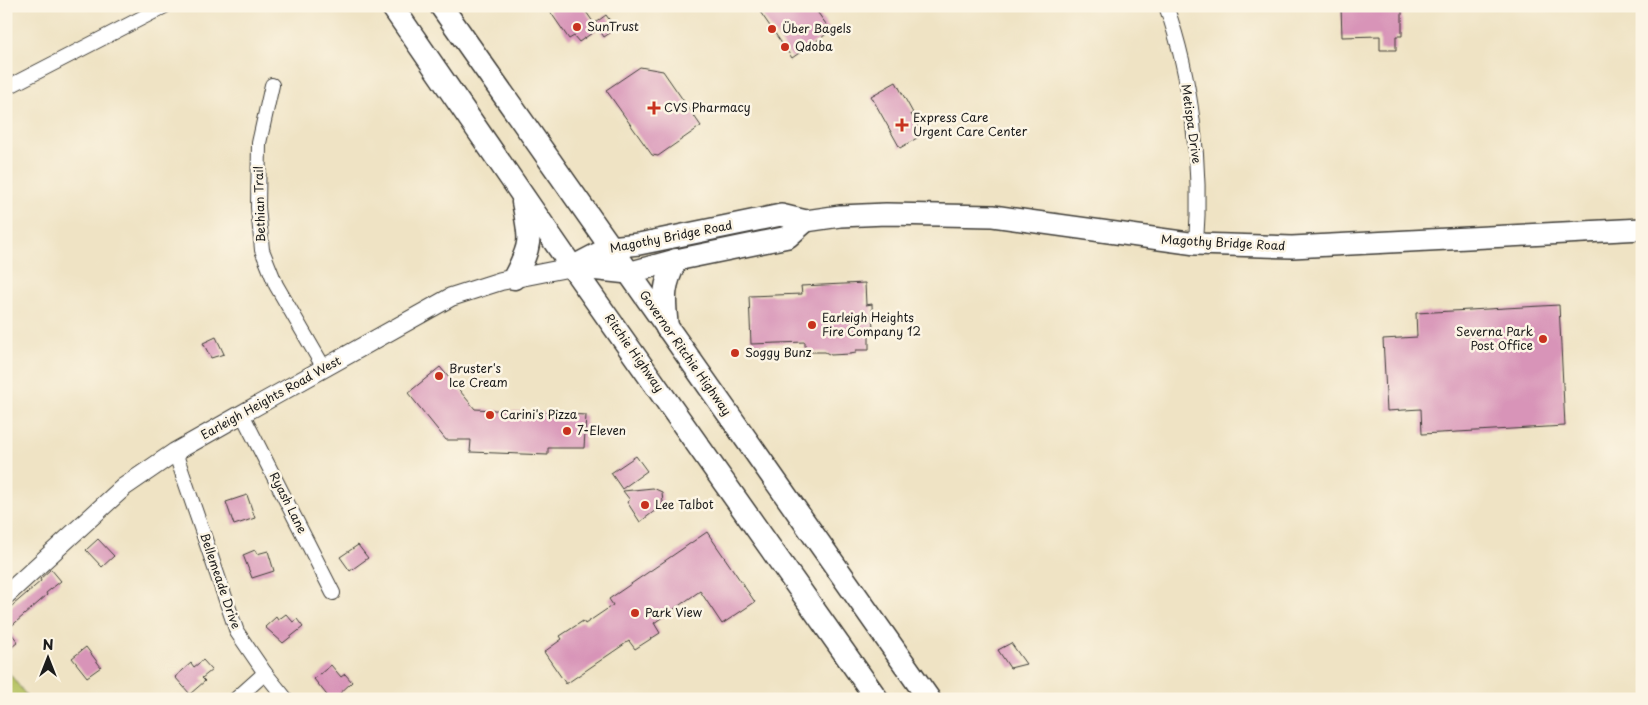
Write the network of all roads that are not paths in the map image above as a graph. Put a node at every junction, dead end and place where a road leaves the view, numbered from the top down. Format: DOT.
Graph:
graph roads {
  1 [pos="165,6"];
  2 [pos="392,6"];
  3 [pos="441,6"];
  4 [pos="1166,6"];
  5 [pos="272,85"];
  6 [pos="6,88"];
  7 [pos="520,191"];
  8 [pos="806,221"];
  9 [pos="1642,229"];
  10 [pos="1196,244"];
  11 [pos="610,247"];
  12 [pos="676,260"];
  13 [pos="572,267"];
  14 [pos="628,273"];
  15 [pos="514,278"];
  16 [pos="668,329"];
  17 [pos="324,368"];
  18 [pos="242,414"];
  19 [pos="175,452"];
  20 [pos="333,593"];
  21 [pos="6,595"];
  22 [pos="265,673"];
  23 [pos="236,699"];
  24 [pos="286,699"];
  25 [pos="878,699"];
  26 [pos="929,699"];
  1 -- 6 [label="street"];
  2 -- 7 [label="highway, Ritchie Highway"];
  3 -- 11 [label="highway, Governor Ritchie Highway"];
  4 -- 10 [label="street, Metispa Drive"];
  5 -- 17 [label="street, Bethian Trail"];
  7 -- 13 [label="highway, Ritchie Highway"];
  7 -- 15 [label="highway"];
  8 -- 10 [label="main road, Magothy Bridge Road"];
  8 -- 11 [label="main road, Magothy Bridge Road"];
  8 -- 12 [label="main road, Magothy Bridge Road"];
  9 -- 10 [label="main road, Magothy Bridge Road"];
  11 -- 13 [label="main road, Magothy Bridge Road"];
  11 -- 14 [label="highway, Governor Ritchie Highway"];
  12 -- 14 [label="main road, Magothy Bridge Road"];
  12 -- 16 [label="highway"];
  13 -- 14 [label="main road, Magothy Bridge Road"];
  13 -- 15 [label="street, Earleigh Heights Road West"];
  13 -- 25 [label="highway, Ritchie Highway"];
  14 -- 16 [label="highway, Governor Ritchie Highway"];
  15 -- 17 [label="street, Earleigh Heights Road West"];
  16 -- 26 [label="highway, Governor Ritchie Highway"];
  17 -- 18 [label="street, Earleigh Heights Road West"];
  18 -- 19 [label="street, Earleigh Heights Road West"];
  18 -- 20 [label="street, Ryash Lane"];
  19 -- 21 [label="street, Earleigh Heights Road West"];
  19 -- 22 [label="street, Bellemeade Drive"];
  22 -- 23 [label="street"];
  22 -- 24 [label="street, Bellemeade Drive"];
}
